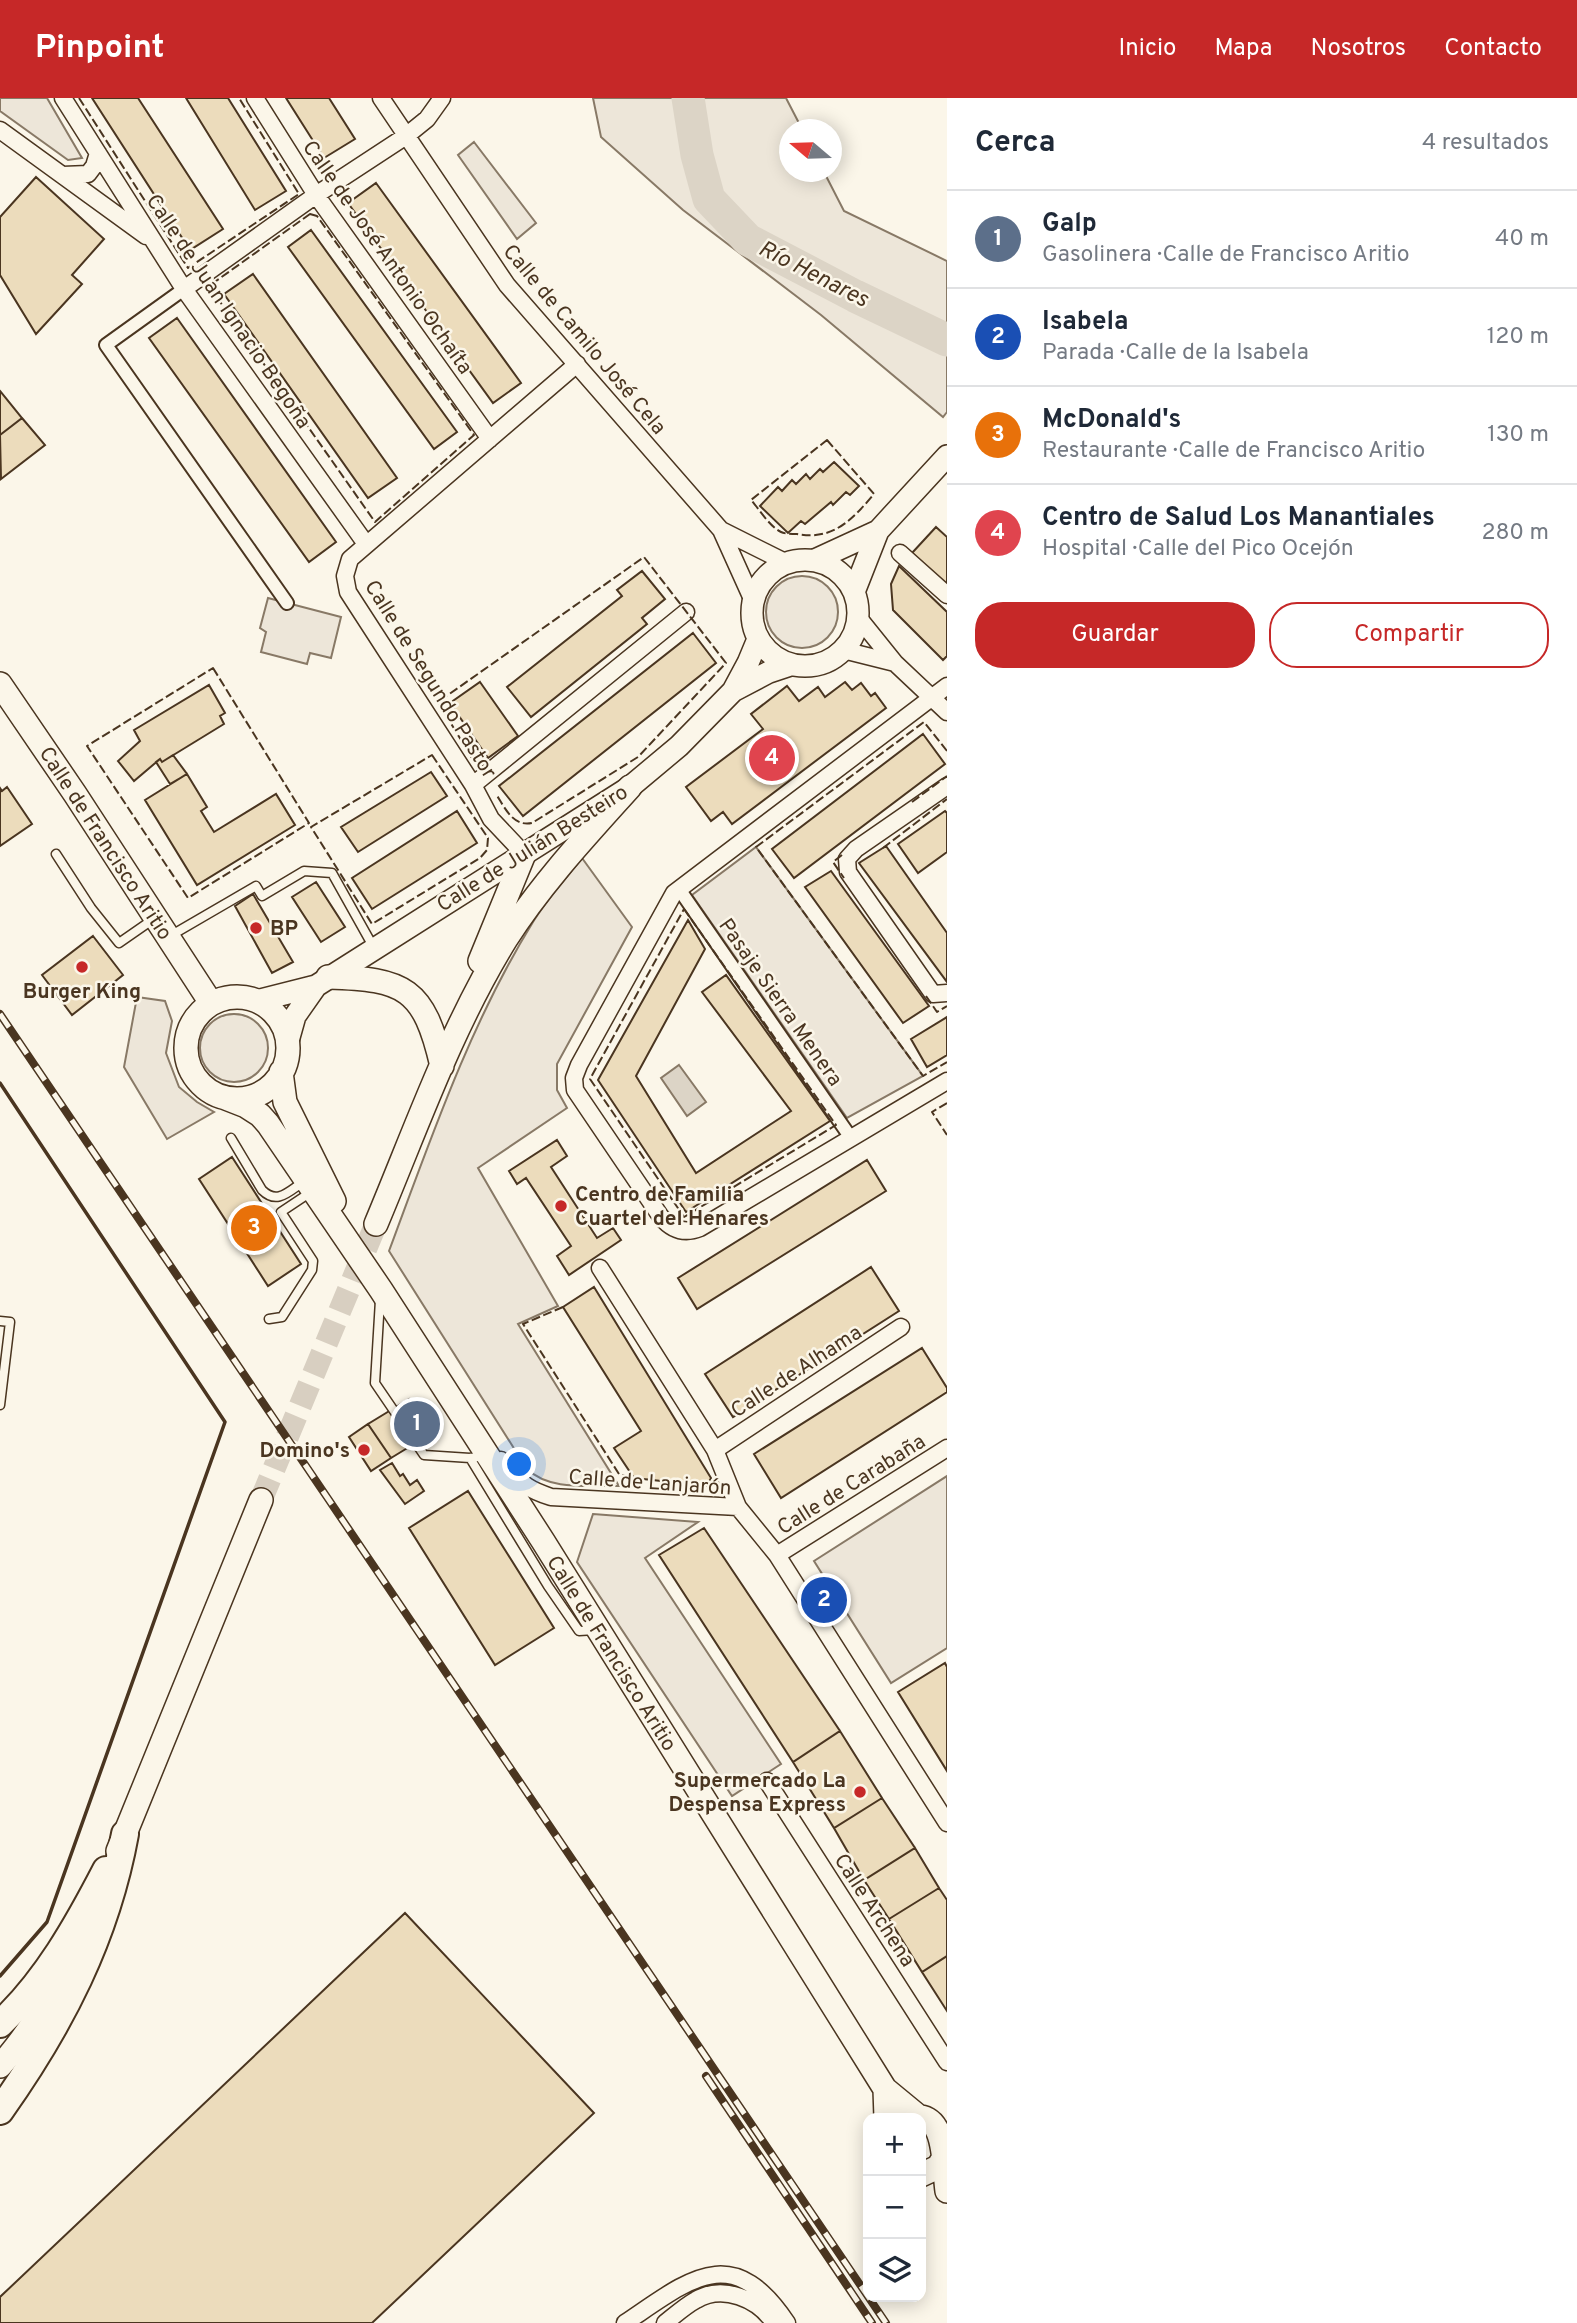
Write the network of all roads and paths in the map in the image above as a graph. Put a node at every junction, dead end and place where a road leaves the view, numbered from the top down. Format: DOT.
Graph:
graph roads {
  1 [pos="63,98"];
  2 [pos="255,98"];
  3 [pos="381,98"];
  4 [pos="442,98"];
  5 [pos="0,130"];
  6 [pos="406,136"];
  7 [pos="99,153"];
  8 [pos="63,175"];
  9 [pos="316,195"];
  10 [pos="154,241"];
  11 [pos="184,289"];
  12 [pos="577,364"];
  13 [pos="490,439"];
  14 [pos="947,456"];
  15 [pos="721,530"];
  16 [pos="878,531"];
  17 [pos="366,544"];
  18 [pos="900,554"];
  19 [pos="815,561"];
  20 [pos="787,563"];
  21 [pos="854,592"];
  22 [pos="947,595"];
  23 [pos="753,601"];
  24 [pos="287,603"];
  25 [pos="686,612"];
  26 [pos="858,617"];
  27 [pos="758,639"];
  28 [pos="843,650"];
  29 [pos="895,663"];
  30 [pos="790,665"];
  31 [pos="0,684"];
  32 [pos="947,685"];
  33 [pos="733,691"];
  34 [pos="933,698"];
  35 [pos="947,712"];
  36 [pos="472,785"];
  37 [pos="947,786"];
  38 [pos="630,787"];
  39 [pos="56,854"];
  40 [pos="524,854"];
  41 [pos="680,889"];
  42 [pos="161,928"];
  43 [pos="374,948"];
  44 [pos="322,981"];
  45 [pos="947,993"];
  46 [pos="256,1001"];
  47 [pos="211,1003"];
  48 [pos="288,1041"];
  49 [pos="442,1066"];
  50 [pos="281,1072"];
  51 [pos="947,1081"];
  52 [pos="223,1097"];
  53 [pos="231,1138"];
  54 [pos="851,1138"];
  55 [pos="309,1186"];
  56 [pos="376,1224"];
  57 [pos="600,1268"];
  58 [pos="381,1290"];
  59 [pos="269,1319"];
  60 [pos="0,1321"];
  61 [pos="901,1327"];
  62 [pos="0,1405"];
  63 [pos="947,1448"];
  64 [pos="715,1450"];
  65 [pos="478,1452"];
  66 [pos="261,1500"];
  67 [pos="738,1507"];
  68 [pos="777,1555"];
  69 [pos="767,1781"];
  70 [pos="947,1823"];
  71 [pos="125,1834"];
  72 [pos="0,2025"];
  73 [pos="947,2062"];
  74 [pos="0,2066"];
  75 [pos="885,2090"];
  76 [pos="0,2111"];
  77 [pos="886,2113"];
  78 [pos="936,2130"];
  79 [pos="923,2176"];
  80 [pos="926,2180"];
  81 [pos="947,2193"];
  82 [pos="625,2323"];
  83 [pos="665,2323"];
  84 [pos="774,2323"];
  85 [pos="787,2323"];
  1 -- 7 [label="street, Calle de Juan Ignacio Begoña"];
  2 -- 9 [label="street, Calle de José Antonio Ochaíta"];
  3 -- 6 [label="street, Calle de Camilo José Cela"];
  4 -- 6 [label="street"];
  5 -- 8 [label="street"];
  6 -- 9 [label="street"];
  6 -- 12 [label="street, Calle de Camilo José Cela"];
  7 -- 8 [label="street"];
  7 -- 10 [label="street, Calle de Juan Ignacio Begoña"];
  8 -- 10 [label="street"];
  9 -- 11 [label="street"];
  9 -- 13 [label="street, Calle de José Antonio Ochaíta"];
  10 -- 11 [label="street, Calle de Juan Ignacio Begoña"];
  11 -- 17 [label="street, Calle de Juan Ignacio Begoña"];
  11 -- 24 [label="street"];
  12 -- 13 [label="street, Calle de Segundo Pastor"];
  12 -- 15 [label="street, Calle de Camilo José Cela"];
  13 -- 17 [label="street, Calle de Segundo Pastor"];
  14 -- 16 [label="street"];
  15 -- 20 [label="street, Calle de Camilo José Cela"];
  15 -- 23 [label="street, Calle de Camilo José Cela"];
  16 -- 19 [label="street"];
  16 -- 21 [label="street"];
  17 -- 36 [label="street, Calle de Segundo Pastor"];
  18 -- 22 [label="street"];
  19 -- 20 [label="street"];
  19 -- 21 [label="street"];
  20 -- 23 [label="street"];
  21 -- 26 [label="street"];
  23 -- 27 [label="street"];
  25 -- 36 [label="street"];
  26 -- 28 [label="street"];
  26 -- 29 [label="street"];
  27 -- 30 [label="street"];
  27 -- 33 [label="street, Calle de Julián Besteiro"];
  28 -- 29 [label="street"];
  28 -- 30 [label="street"];
  29 -- 34 [label="street"];
  30 -- 33 [label="street, Calle de Julián Besteiro"];
  31 -- 42 [label="main road, Calle de Francisco Aritio"];
  32 -- 34 [label="street"];
  33 -- 38 [label="street, Calle de Julián Besteiro"];
  34 -- 35 [label="street"];
  34 -- 41 [label="street"];
  36 -- 40 [label="street, Calle de Segundo Pastor"];
  37 -- 45 [label="street"];
  38 -- 40 [label="street, Calle de Julián Besteiro"];
  38 -- 49 [label="main road"];
  39 -- 42 [label="lane"];
  40 -- 43 [label="street, Calle de Julián Besteiro"];
  40 -- 49 [label="main road"];
  41 -- 54 [label="street, Pasaje Sierra Menera"];
  41 -- 54 [label="street"];
  42 -- 43 [label="lane"];
  42 -- 47 [label="main road, Calle de Francisco Aritio"];
  43 -- 44 [label="street, Calle de Julián Besteiro"];
  44 -- 46 [label="street, Calle de Julián Besteiro"];
  44 -- 48 [label="street, Calle de Julián Besteiro"];
  44 -- 49 [label="main road"];
  46 -- 47 [label="main road"];
  46 -- 48 [label="main road"];
  47 -- 52 [label="main road"];
  48 -- 50 [label="main road"];
  49 -- 56 [label="main road"];
  50 -- 52 [label="main road"];
  50 -- 58 [label="main road, Calle de Francisco Aritio"];
  51 -- 54 [label="street"];
  52 -- 55 [label="main road, Calle de Francisco Aritio"];
  53 -- 55 [label="lane"];
  55 -- 58 [label="main road, Calle de Francisco Aritio"];
  55 -- 59 [label="lane"];
  57 -- 64 [label="street"];
  58 -- 65 [label="main road, Calle de Francisco Aritio"];
  58 -- 65 [label="lane"];
  60 -- 62 [label="lane"];
  61 -- 64 [label="street, Calle de Alhama"];
  63 -- 68 [label="street, Calle de Carabaña"];
  64 -- 67 [label="street"];
  65 -- 67 [label="street, Calle de Lanjarón"];
  65 -- 75 [label="main road, Calle de Francisco Aritio"];
  66 -- 71 [label="main road"];
  67 -- 68 [label="street, Calle de Lanjarón"];
  68 -- 70 [label="street, Calle de Lanjarón"];
  69 -- 73 [label="street, Calle Archena"];
  71 -- 72 [label="main road"];
  71 -- 74 [label="main road"];
  71 -- 76 [label="main road"];
  75 -- 77 [label="main road, Calle de Francisco Aritio"];
  75 -- 78 [label="main road, Calle de Francisco Aritio"];
  78 -- 79 [label="main road"];
  78 -- 81 [label="main road"];
  80 -- 81 [label="main road"];
  82 -- 85 [label="street"];
  83 -- 84 [label="street"];
}
